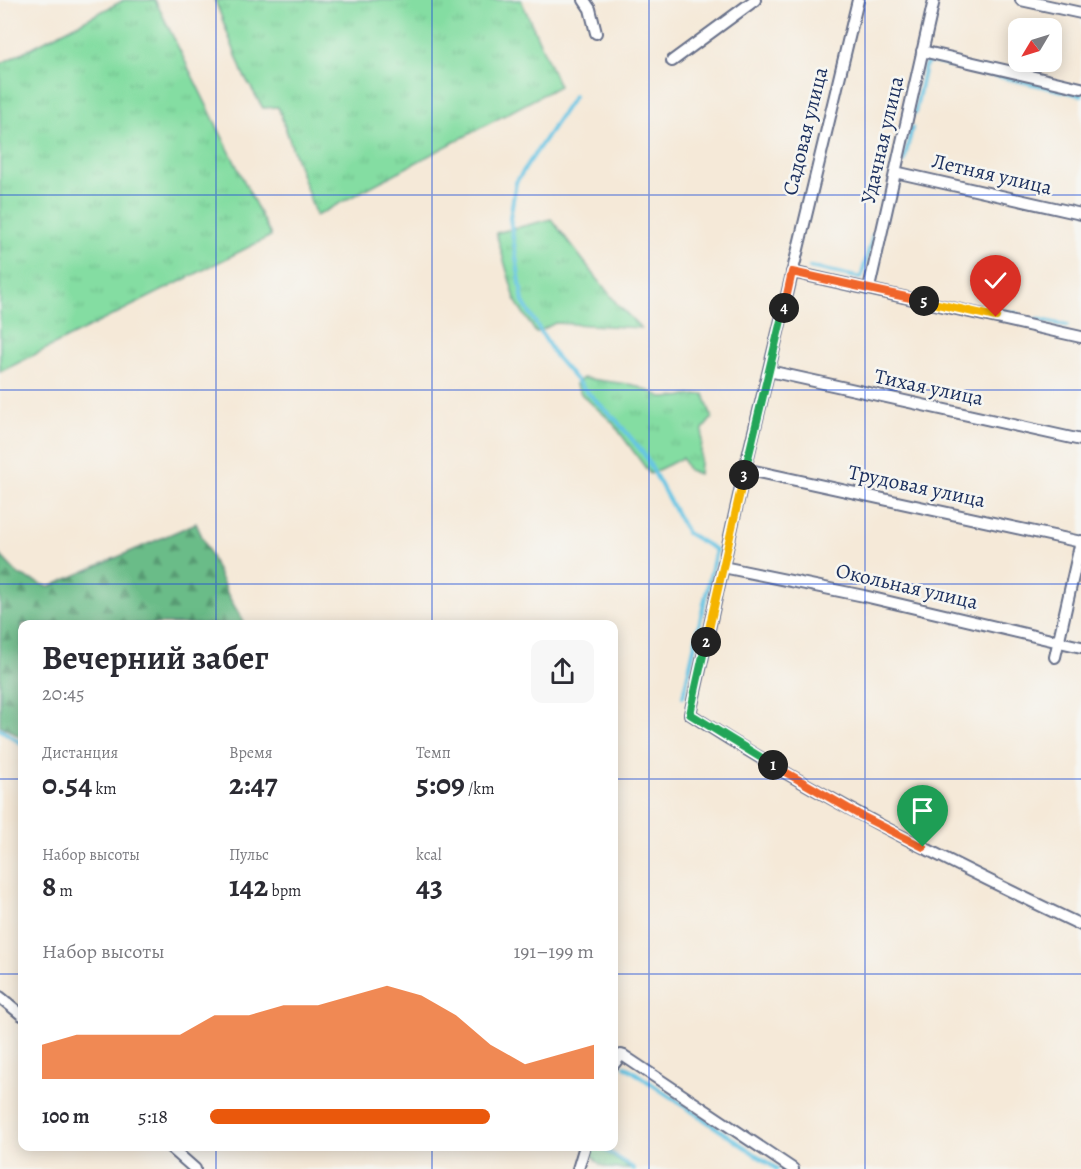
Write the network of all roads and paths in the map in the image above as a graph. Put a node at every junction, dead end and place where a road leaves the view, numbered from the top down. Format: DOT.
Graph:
graph roads {
  1 [pos="585,0"];
  2 [pos="754,0"];
  3 [pos="858,0"];
  4 [pos="934,0"];
  5 [pos="1021,0"];
  6 [pos="1060,4"];
  7 [pos="1081,13"];
  8 [pos="596,33"];
  9 [pos="922,51"];
  10 [pos="672,61"];
  11 [pos="1081,88"];
  12 [pos="895,172"];
  13 [pos="1081,214"];
  14 [pos="792,272"];
  15 [pos="869,288"];
  16 [pos="1081,337"];
  17 [pos="769,371"];
  18 [pos="1081,440"];
  19 [pos="745,469"];
  20 [pos="1081,542"];
  21 [pos="723,567"];
  22 [pos="1058,640"];
  23 [pos="1081,647"];
  24 [pos="1056,657"];
  25 [pos="1081,925"];
  26 [pos="0,996"];
  27 [pos="18,1012"];
  28 [pos="618,1059"];
  29 [pos="175,1151"];
  30 [pos="583,1151"];
  31 [pos="195,1169"];
  32 [pos="578,1169"];
  33 [pos="793,1169"];
  1 -- 8 [label="street"];
  2 -- 10 [label="street"];
  3 -- 14 [label="street, Садовая улица"];
  4 -- 9 [label="street, Удачная улица"];
  5 -- 6 [label="street"];
  6 -- 7 [label="street"];
  9 -- 11 [label="street"];
  9 -- 12 [label="street, Удачная улица"];
  12 -- 13 [label="street, Летняя улица"];
  12 -- 15 [label="street, Удачная улица"];
  14 -- 15 [label="street"];
  14 -- 17 [label="street, Садовая улица"];
  15 -- 16 [label="street"];
  17 -- 18 [label="street, Тихая улица"];
  17 -- 19 [label="street, Садовая улица"];
  19 -- 20 [label="street, Трудовая улица"];
  19 -- 21 [label="street, Садовая улица"];
  20 -- 22 [label="street"];
  21 -- 22 [label="street, Окольная улица"];
  21 -- 25 [label="street, Садовая улица"];
  22 -- 23 [label="street, Окольная улица"];
  22 -- 24 [label="street"];
  26 -- 27 [label="street"];
  28 -- 33 [label="street"];
  29 -- 31 [label="street"];
  30 -- 32 [label="street"];
}
